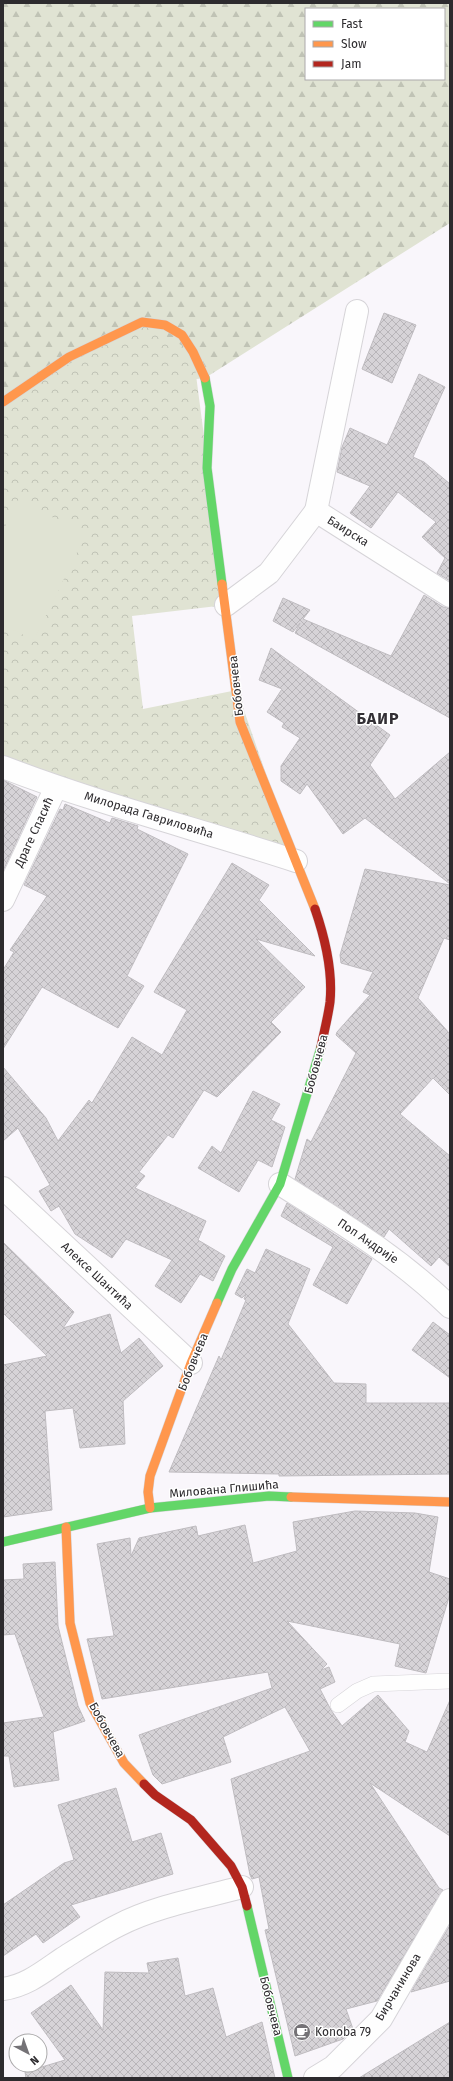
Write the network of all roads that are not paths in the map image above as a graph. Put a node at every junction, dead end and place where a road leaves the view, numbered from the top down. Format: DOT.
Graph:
graph roads {
  1 [pos="357,311"];
  2 [pos="3,402"];
  3 [pos="316,511"];
  4 [pos="450,596"];
  5 [pos="226,605"];
  6 [pos="3,767"];
  7 [pos="56,787"];
  8 [pos="296,861"];
  9 [pos="3,900"];
  10 [pos="280,1184"];
  11 [pos="3,1188"];
  12 [pos="450,1307"];
  13 [pos="191,1363"];
  14 [pos="450,1502"];
  15 [pos="150,1508"];
  16 [pos="66,1527"];
  17 [pos="3,1542"];
  18 [pos="450,1681"];
  19 [pos="338,1705"];
  20 [pos="242,1887"];
  21 [pos="450,1900"];
  22 [pos="3,1989"];
  23 [pos="288,2078"];
  24 [pos="315,2078"];
  1 -- 3 [label="street"];
  2 -- 5 [label="street, Бобовчева"];
  3 -- 4 [label="street, Баирска"];
  3 -- 5 [label="street, Баирска"];
  5 -- 8 [label="street, Бобовчева"];
  6 -- 7 [label="street, Милорада Гавриловића"];
  7 -- 8 [label="street, Милорада Гавриловића"];
  7 -- 9 [label="street, Драге Спасић"];
  8 -- 10 [label="street, Бобовчева"];
  10 -- 12 [label="street, Поп Андрије"];
  10 -- 13 [label="street, Бобовчева"];
  11 -- 13 [label="street, Алексе Шантића"];
  13 -- 15 [label="street, Бобовчева"];
  14 -- 15 [label="street, Милована Глишића"];
  15 -- 16 [label="street, Милована Глишића"];
  16 -- 17 [label="street, Милована Глишића"];
  16 -- 20 [label="street, Бобовчева"];
  18 -- 19 [label="lane"];
  20 -- 22 [label="street"];
  20 -- 23 [label="street, Бобовчева"];
  21 -- 24 [label="street, Бирчанинова"];
}
